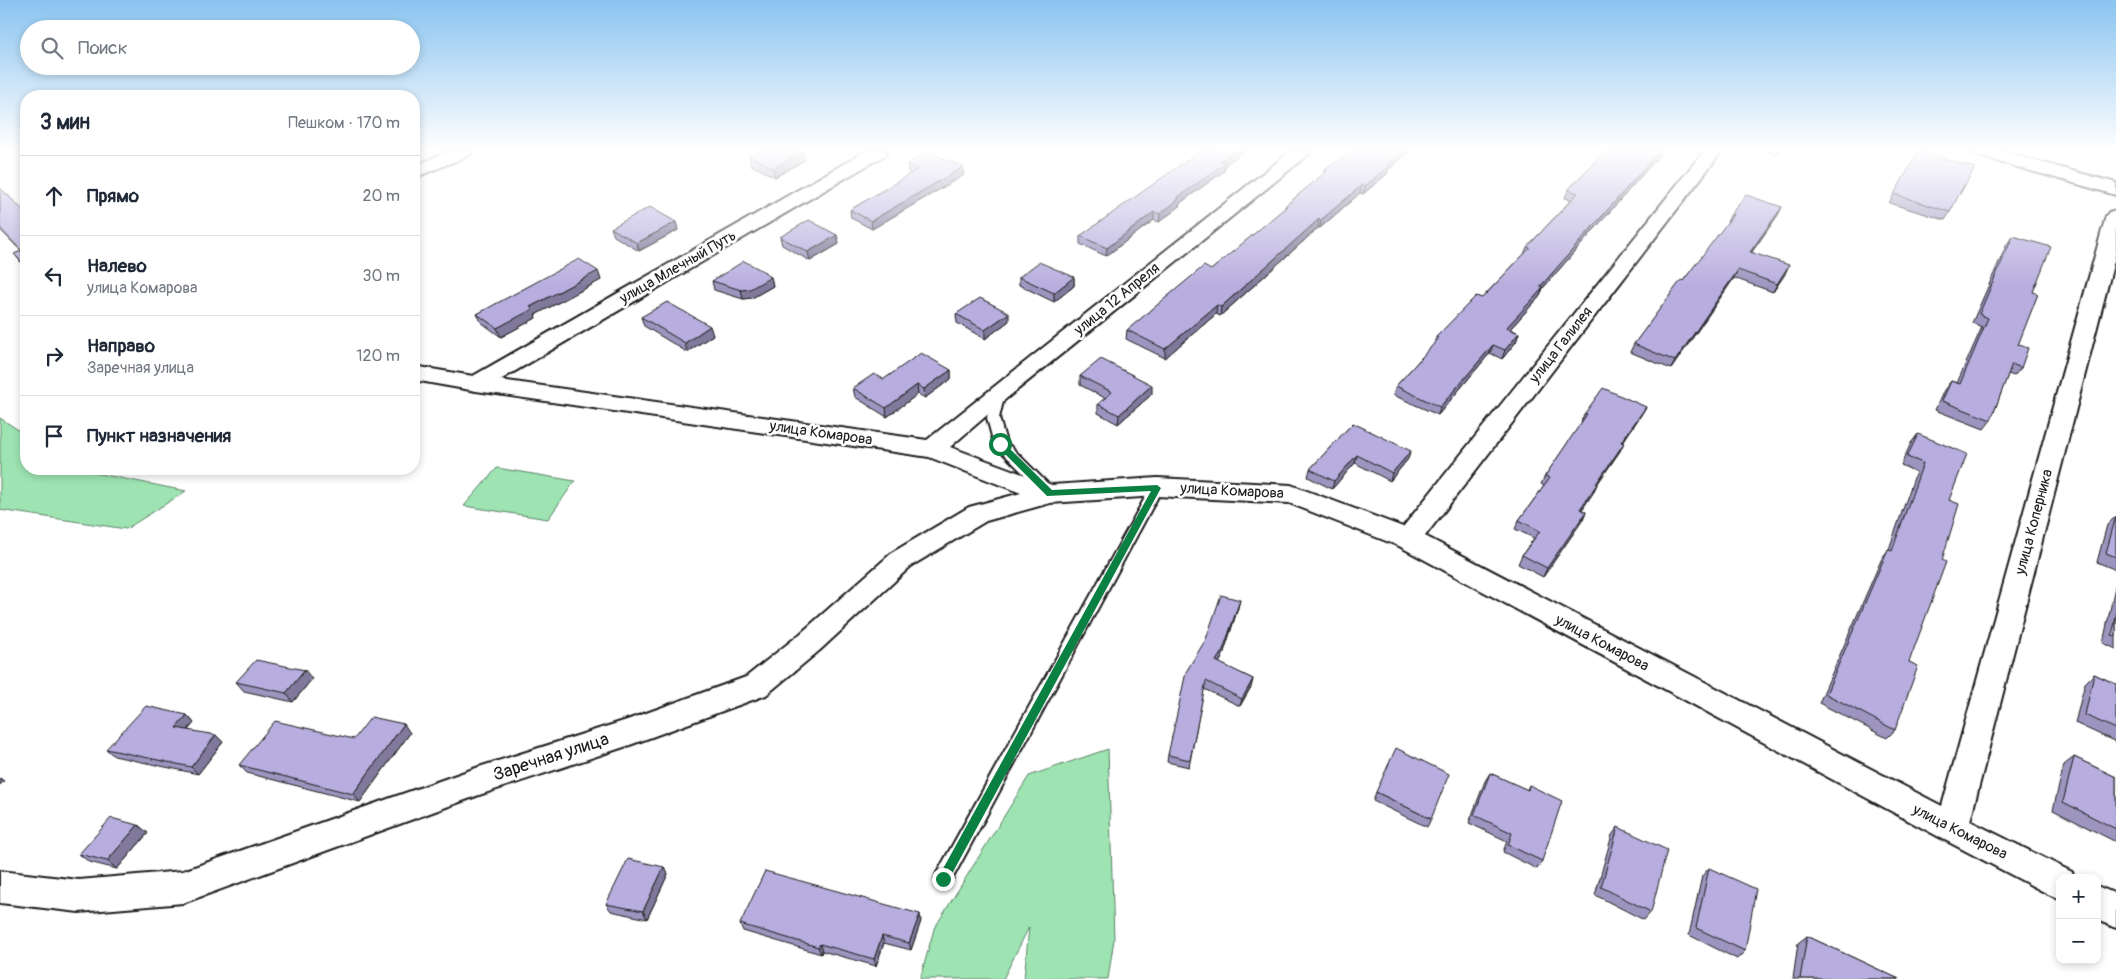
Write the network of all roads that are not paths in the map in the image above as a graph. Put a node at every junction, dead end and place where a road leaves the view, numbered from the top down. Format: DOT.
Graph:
graph roads {
  1 [pos="800,197"];
  2 [pos="1245,197"];
  3 [pos="1677,197"];
  4 [pos="2116,216"];
  5 [pos="420,374"];
  6 [pos="476,384"];
  7 [pos="999,394"];
  8 [pos="932,449"];
  9 [pos="1157,488"];
  10 [pos="1050,494"];
  11 [pos="1408,540"];
  12 [pos="1952,828"];
  13 [pos="943,879"];
  14 [pos="2056,881"];
  15 [pos="0,888"];
  16 [pos="2101,904"];
  17 [pos="2116,912"];
  1 -- 6 [label="street, улица Млечный Путь"];
  2 -- 7 [label="street, улица 12 Апреля"];
  3 -- 11 [label="street, улица Галилея"];
  4 -- 12 [label="street, улица Коперника"];
  5 -- 6 [label="street, улица Комарова"];
  6 -- 8 [label="street, улица Комарова"];
  7 -- 8 [label="street, улица 12 Апреля"];
  7 -- 10 [label="lane"];
  8 -- 10 [label="street, улица Комарова"];
  9 -- 10 [label="street, улица Комарова"];
  9 -- 11 [label="street, улица Комарова"];
  9 -- 13 [label="lane"];
  10 -- 15 [label="street, Заречная улица"];
  11 -- 12 [label="street, улица Комарова"];
  12 -- 14 [label="street, улица Комарова"];
  16 -- 17 [label="street"];
}
